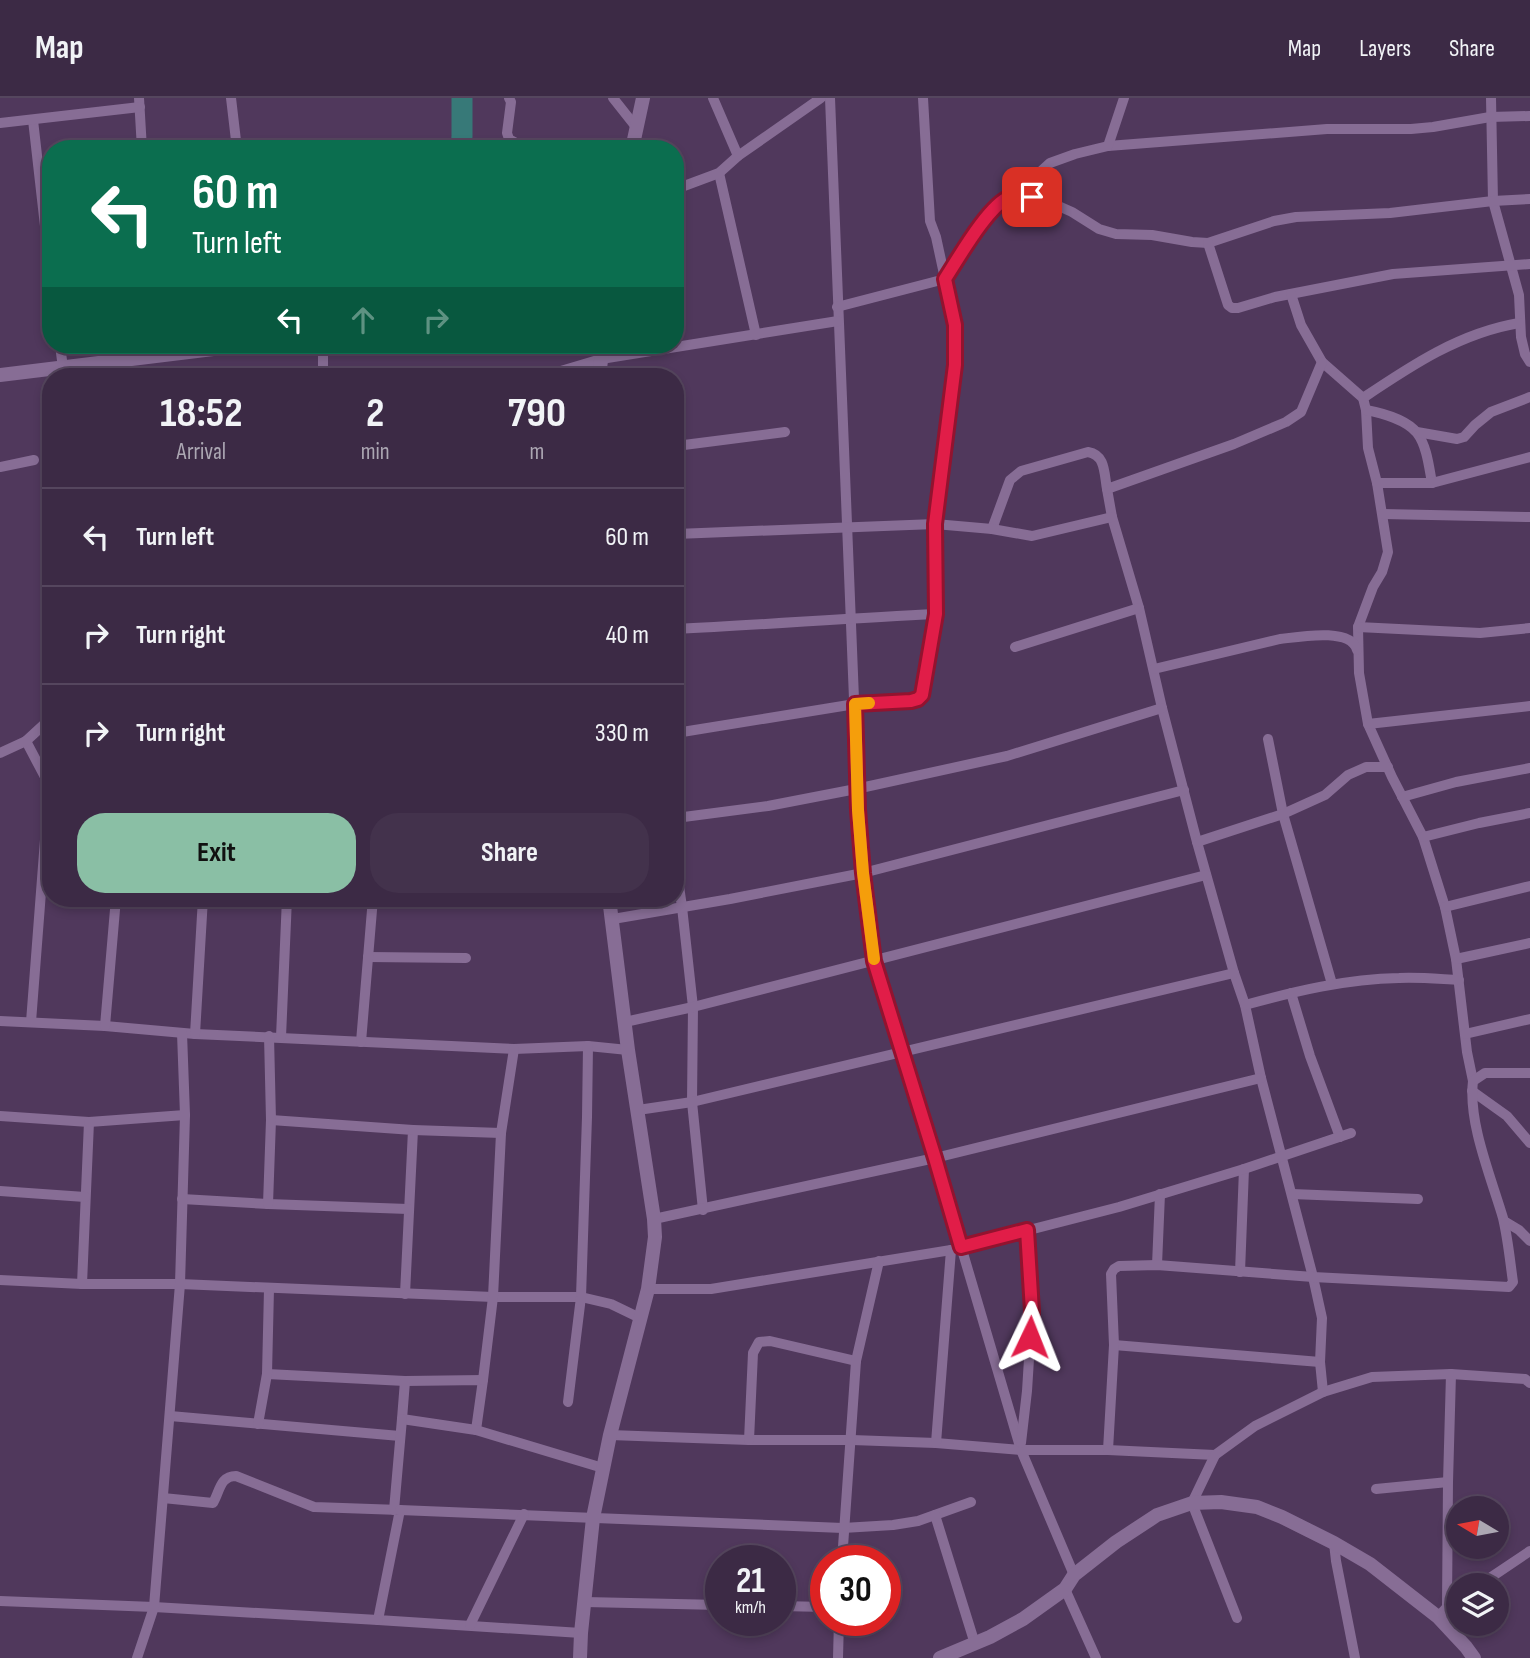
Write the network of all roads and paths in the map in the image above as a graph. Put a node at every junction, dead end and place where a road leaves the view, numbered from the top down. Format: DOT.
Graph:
graph roads {
  1 [pos="231,98"];
  2 [pos="509,98"];
  3 [pos="613,98"];
  4 [pos="643,98"];
  5 [pos="713,98"];
  6 [pos="821,98"];
  7 [pos="830,98"];
  8 [pos="923,98"];
  9 [pos="1124,98"];
  10 [pos="1491,98"];
  11 [pos="139,102"];
  12 [pos="1530,116"];
  13 [pos="1490,117"];
  14 [pos="33,120"];
  15 [pos="0,123"];
  16 [pos="636,127"];
  17 [pos="141,140"];
  18 [pos="236,140"];
  19 [pos="511,140"];
  20 [pos="634,140"];
  21 [pos="1108,146"];
  22 [pos="738,156"];
  23 [pos="42,173"];
  24 [pos="719,173"];
  25 [pos="684,186"];
  26 [pos="1015,195"];
  27 [pos="1530,199"];
  28 [pos="1493,201"];
  29 [pos="1208,243"];
  30 [pos="1530,264"];
  31 [pos="1511,266"];
  32 [pos="945,279"];
  33 [pos="1291,294"];
  34 [pos="837,307"];
  35 [pos="838,321"];
  36 [pos="1523,321"];
  37 [pos="756,335"];
  38 [pos="684,343"];
  39 [pos="61,354"];
  40 [pos="174,354"];
  41 [pos="597,354"];
  42 [pos="1322,362"];
  43 [pos="1530,362"];
  44 [pos="63,368"];
  45 [pos="563,368"];
  46 [pos="42,370"];
  47 [pos="0,375"];
  48 [pos="1530,397"];
  49 [pos="1365,404"];
  50 [pos="785,432"];
  51 [pos="1417,432"];
  52 [pos="684,445"];
  53 [pos="1530,457"];
  54 [pos="34,460"];
  55 [pos="0,467"];
  56 [pos="1377,482"];
  57 [pos="1432,482"];
  58 [pos="1107,489"];
  59 [pos="1383,514"];
  60 [pos="1112,517"];
  61 [pos="1530,517"];
  62 [pos="935,524"];
  63 [pos="847,527"];
  64 [pos="992,529"];
  65 [pos="684,534"];
  66 [pos="1139,608"];
  67 [pos="936,614"];
  68 [pos="851,618"];
  69 [pos="1358,627"];
  70 [pos="1530,628"];
  71 [pos="684,629"];
  72 [pos="1015,647"];
  73 [pos="1359,659"];
  74 [pos="1154,669"];
  75 [pos="855,704"];
  76 [pos="1530,706"];
  77 [pos="1162,708"];
  78 [pos="1368,724"];
  79 [pos="42,726"];
  80 [pos="684,732"];
  81 [pos="1268,739"];
  82 [pos="26,741"];
  83 [pos="0,753"];
  84 [pos="1388,767"];
  85 [pos="1530,768"];
  86 [pos="42,770"];
  87 [pos="856,789"];
  88 [pos="1184,790"];
  89 [pos="1402,797"];
  90 [pos="1530,813"];
  91 [pos="1283,814"];
  92 [pos="684,817"];
  93 [pos="1423,837"];
  94 [pos="1197,842"];
  95 [pos="863,873"];
  96 [pos="1206,875"];
  97 [pos="42,879"];
  98 [pos="1530,886"];
  99 [pos="115,907"];
  100 [pos="202,907"];
  101 [pos="287,907"];
  102 [pos="372,907"];
  103 [pos="611,907"];
  104 [pos="682,907"];
  105 [pos="684,907"];
  106 [pos="1445,907"];
  107 [pos="613,919"];
  108 [pos="1530,943"];
  109 [pos="368,957"];
  110 [pos="466,958"];
  111 [pos="1456,959"];
  112 [pos="874,961"];
  113 [pos="1234,973"];
  114 [pos="1459,980"];
  115 [pos="1332,984"];
  116 [pos="1291,993"];
  117 [pos="1245,1004"];
  118 [pos="693,1007"];
  119 [pos="1530,1019"];
  120 [pos="0,1021"];
  121 [pos="625,1022"];
  122 [pos="31,1023"];
  123 [pos="105,1026"];
  124 [pos="182,1033"];
  125 [pos="195,1034"];
  126 [pos="1465,1034"];
  127 [pos="269,1036"];
  128 [pos="281,1037"];
  129 [pos="361,1042"];
  130 [pos="588,1046"];
  131 [pos="514,1049"];
  132 [pos="628,1050"];
  133 [pos="903,1052"];
  134 [pos="1530,1073"];
  135 [pos="1261,1078"];
  136 [pos="1473,1086"];
  137 [pos="692,1102"];
  138 [pos="638,1110"];
  139 [pos="185,1115"];
  140 [pos="0,1116"];
  141 [pos="271,1120"];
  142 [pos="89,1122"];
  143 [pos="413,1130"];
  144 [pos="501,1133"];
  145 [pos="1530,1143"];
  146 [pos="1282,1157"];
  147 [pos="935,1158"];
  148 [pos="1244,1169"];
  149 [pos="0,1191"];
  150 [pos="1292,1194"];
  151 [pos="1160,1195"];
  152 [pos="85,1197"];
  153 [pos="182,1199"];
  154 [pos="1418,1199"];
  155 [pos="268,1204"];
  156 [pos="408,1209"];
  157 [pos="703,1210"];
  158 [pos="653,1219"];
  159 [pos="1503,1221"];
  160 [pos="1525,1227"];
  161 [pos="1027,1230"];
  162 [pos="1530,1241"];
  163 [pos="956,1249"];
  164 [pos="879,1261"];
  165 [pos="1157,1265"];
  166 [pos="1240,1272"];
  167 [pos="1313,1277"];
  168 [pos="0,1280"];
  169 [pos="82,1284"];
  170 [pos="180,1284"];
  171 [pos="268,1289"];
  172 [pos="648,1289"];
  173 [pos="405,1294"];
  174 [pos="493,1297"];
  175 [pos="581,1297"];
  176 [pos="640,1318"];
  177 [pos="1114,1345"];
  178 [pos="856,1361"];
  179 [pos="1320,1362"];
  180 [pos="267,1374"];
  181 [pos="1451,1374"];
  182 [pos="483,1380"];
  183 [pos="405,1381"];
  184 [pos="1530,1383"];
  185 [pos="1322,1392"];
  186 [pos="568,1402"];
  187 [pos="170,1416"];
  188 [pos="402,1419"];
  189 [pos="258,1424"];
  190 [pos="476,1430"];
  191 [pos="400,1436"];
  192 [pos="610,1436"];
  193 [pos="749,1440"];
  194 [pos="852,1440"];
  195 [pos="936,1443"];
  196 [pos="1021,1450"];
  197 [pos="1108,1450"];
  198 [pos="1215,1455"];
  199 [pos="603,1468"];
  200 [pos="1448,1482"];
  201 [pos="1376,1489"];
  202 [pos="163,1498"];
  203 [pos="971,1502"];
  204 [pos="1192,1503"];
  205 [pos="397,1510"];
  206 [pos="524,1514"];
  207 [pos="935,1515"];
  208 [pos="593,1518"];
  209 [pos="843,1528"];
  210 [pos="1334,1543"];
  211 [pos="842,1545"];
  212 [pos="1530,1551"];
  213 [pos="1497,1573"];
  214 [pos="1074,1575"];
  215 [pos="1065,1589"];
  216 [pos="0,1601"];
  217 [pos="585,1602"];
  218 [pos="705,1605"];
  219 [pos="154,1607"];
  220 [pos="1446,1609"];
  221 [pos="1443,1612"];
  222 [pos="1237,1618"];
  223 [pos="378,1620"];
  224 [pos="470,1625"];
  225 [pos="581,1633"];
  226 [pos="839,1636"];
  227 [pos="975,1644"];
  228 [pos="948,1656"];
  229 [pos="137,1658"];
  230 [pos="580,1658"];
  231 [pos="838,1658"];
  232 [pos="1096,1658"];
  233 [pos="1355,1658"];
  234 [pos="1474,1658"];
  1 -- 18 [label="street"];
  2 -- 19 [label="street"];
  3 -- 16 [label="street"];
  4 -- 16 [label="street"];
  5 -- 22 [label="street"];
  6 -- 22 [label="street"];
  7 -- 34 [label="street"];
  8 -- 32 [label="street"];
  9 -- 21 [label="street"];
  10 -- 13 [label="street"];
  11 -- 14 [label="street"];
  11 -- 17 [label="street"];
  12 -- 13 [label="street"];
  13 -- 21 [label="street"];
  13 -- 28 [label="street"];
  14 -- 15 [label="street"];
  14 -- 23 [label="street"];
  16 -- 20 [label="street"];
  21 -- 26 [label="street"];
  22 -- 24 [label="street"];
  24 -- 25 [label="street"];
  24 -- 37 [label="street"];
  26 -- 29 [label="street"];
  26 -- 32 [label="street"];
  27 -- 28 [label="street"];
  28 -- 29 [label="street"];
  28 -- 31 [label="street"];
  29 -- 33 [label="street"];
  30 -- 31 [label="street"];
  31 -- 33 [label="street"];
  31 -- 36 [label="street"];
  32 -- 34 [label="street"];
  32 -- 62 [label="street"];
  33 -- 42 [label="street"];
  34 -- 35 [label="street"];
  35 -- 37 [label="street"];
  35 -- 63 [label="street"];
  36 -- 43 [label="street"];
  36 -- 49 [label="street"];
  37 -- 38 [label="street"];
  39 -- 44 [label="street"];
  40 -- 44 [label="street"];
  41 -- 45 [label="street"];
  42 -- 49 [label="street"];
  42 -- 58 [label="street"];
  46 -- 47 [label="street"];
  48 -- 51 [label="street"];
  49 -- 51 [label="street"];
  49 -- 56 [label="street"];
  50 -- 52 [label="street"];
  51 -- 57 [label="street"];
  53 -- 57 [label="street"];
  54 -- 55 [label="street"];
  56 -- 57 [label="street"];
  56 -- 59 [label="street"];
  58 -- 60 [label="street"];
  58 -- 64 [label="street"];
  59 -- 61 [label="street"];
  59 -- 69 [label="street"];
  60 -- 64 [label="street"];
  60 -- 66 [label="street"];
  62 -- 63 [label="street"];
  62 -- 64 [label="street"];
  62 -- 67 [label="street"];
  63 -- 65 [label="street"];
  63 -- 68 [label="street"];
  66 -- 72 [label="street"];
  66 -- 74 [label="street"];
  67 -- 68 [label="street"];
  67 -- 75 [label="street"];
  68 -- 71 [label="street"];
  68 -- 75 [label="street"];
  69 -- 70 [label="street"];
  69 -- 73 [label="street"];
  73 -- 74 [label="street"];
  73 -- 78 [label="street"];
  74 -- 77 [label="street"];
  75 -- 80 [label="street"];
  75 -- 87 [label="street"];
  76 -- 78 [label="street"];
  77 -- 87 [label="street"];
  77 -- 88 [label="street"];
  78 -- 84 [label="street"];
  79 -- 82 [label="street"];
  81 -- 91 [label="street"];
  82 -- 83 [label="street"];
  82 -- 86 [label="street"];
  84 -- 89 [label="street"];
  84 -- 91 [label="street"];
  85 -- 89 [label="street"];
  87 -- 92 [label="street"];
  87 -- 95 [label="street"];
  88 -- 94 [label="street"];
  88 -- 95 [label="street"];
  89 -- 93 [label="street"];
  90 -- 93 [label="street"];
  91 -- 94 [label="street"];
  91 -- 115 [label="street"];
  93 -- 106 [label="street"];
  94 -- 96 [label="street"];
  95 -- 105 [label="street"];
  95 -- 112 [label="street"];
  96 -- 112 [label="street"];
  96 -- 113 [label="street"];
  97 -- 122 [label="street"];
  98 -- 106 [label="street"];
  99 -- 123 [label="street"];
  100 -- 125 [label="street"];
  101 -- 128 [label="street"];
  102 -- 109 [label="street"];
  103 -- 107 [label="street"];
  104 -- 107 [label="street"];
  104 -- 118 [label="street"];
  106 -- 111 [label="street"];
  107 -- 121 [label="street"];
  108 -- 111 [label="street"];
  109 -- 110 [label="street"];
  109 -- 129 [label="street"];
  111 -- 114 [label="street"];
  112 -- 118 [label="street"];
  112 -- 133 [label="street"];
  113 -- 117 [label="street"];
  113 -- 133 [label="street"];
  114 -- 115 [label="street"];
  114 -- 126 [label="street"];
  115 -- 116 [label="street"];
  116 -- 117 [label="street"];
  116 -- 146 [label="street"];
  117 -- 135 [label="street"];
  118 -- 121 [label="street"];
  118 -- 137 [label="street"];
  119 -- 126 [label="street"];
  120 -- 122 [label="street"];
  121 -- 132 [label="street"];
  122 -- 123 [label="street"];
  123 -- 124 [label="street"];
  124 -- 125 [label="street"];
  124 -- 139 [label="street"];
  125 -- 127 [label="street"];
  126 -- 136 [label="street"];
  127 -- 128 [label="street"];
  127 -- 141 [label="street"];
  128 -- 129 [label="street"];
  129 -- 131 [label="street"];
  130 -- 131 [label="street"];
  130 -- 132 [label="street"];
  130 -- 175 [label="street"];
  131 -- 144 [label="street"];
  132 -- 138 [label="street"];
  133 -- 137 [label="street"];
  133 -- 147 [label="street"];
  134 -- 136 [label="street"];
  135 -- 146 [label="street"];
  135 -- 147 [label="street"];
  136 -- 145 [label="street"];
  136 -- 159 [label="street"];
  137 -- 138 [label="street"];
  137 -- 157 [label="street"];
  138 -- 158 [label="street"];
  139 -- 142 [label="street"];
  139 -- 153 [label="street"];
  140 -- 142 [label="street"];
  141 -- 143 [label="street"];
  141 -- 155 [label="street"];
  142 -- 152 [label="street"];
  143 -- 144 [label="street"];
  143 -- 156 [label="street"];
  144 -- 174 [label="street"];
  146 -- 148 [label="street"];
  146 -- 150 [label="street"];
  147 -- 157 [label="street"];
  147 -- 163 [label="street"];
  148 -- 151 [label="street"];
  148 -- 166 [label="street"];
  149 -- 152 [label="street"];
  150 -- 154 [label="street"];
  150 -- 167 [label="street"];
  151 -- 161 [label="street"];
  151 -- 165 [label="street"];
  152 -- 169 [label="street"];
  153 -- 155 [label="street"];
  153 -- 170 [label="street"];
  155 -- 156 [label="street"];
  156 -- 173 [label="street"];
  157 -- 158 [label="street"];
  158 -- 172 [label="street"];
  159 -- 160 [label="street"];
  159 -- 167 [label="street"];
  160 -- 162 [label="street"];
  161 -- 163 [label="street"];
  161 -- 196 [label="street"];
  163 -- 164 [label="street"];
  163 -- 195 [label="street"];
  163 -- 196 [label="street"];
  164 -- 172 [label="street"];
  164 -- 178 [label="street"];
  165 -- 166 [label="street"];
  165 -- 177 [label="street"];
  166 -- 167 [label="street"];
  167 -- 179 [label="street"];
  168 -- 169 [label="street"];
  169 -- 170 [label="street"];
  170 -- 171 [label="street"];
  170 -- 187 [label="street"];
  171 -- 173 [label="street"];
  171 -- 180 [label="street"];
  172 -- 176 [label="street"];
  173 -- 174 [label="street"];
  174 -- 175 [label="street"];
  174 -- 182 [label="street"];
  175 -- 176 [label="street"];
  175 -- 186 [label="street"];
  176 -- 192 [label="street"];
  177 -- 179 [label="street"];
  177 -- 197 [label="street"];
  178 -- 193 [label="street"];
  178 -- 194 [label="street"];
  179 -- 185 [label="street"];
  180 -- 183 [label="street"];
  180 -- 189 [label="street"];
  181 -- 184 [label="street"];
  181 -- 185 [label="street"];
  181 -- 200 [label="street"];
  182 -- 183 [label="street"];
  182 -- 190 [label="street"];
  183 -- 188 [label="street"];
  185 -- 198 [label="street"];
  187 -- 189 [label="street"];
  187 -- 202 [label="street"];
  188 -- 190 [label="street"];
  188 -- 191 [label="street"];
  189 -- 191 [label="street"];
  190 -- 199 [label="street"];
  191 -- 205 [label="street"];
  192 -- 193 [label="street"];
  192 -- 199 [label="street"];
  193 -- 194 [label="street"];
  194 -- 195 [label="street"];
  194 -- 209 [label="street"];
  195 -- 196 [label="street"];
  196 -- 197 [label="street"];
  196 -- 214 [label="street"];
  197 -- 198 [label="street"];
  198 -- 204 [label="street"];
  199 -- 208 [label="street"];
  200 -- 201 [label="street"];
  200 -- 221 [label="street"];
  202 -- 205 [label="street"];
  202 -- 219 [label="street"];
  203 -- 207 [label="street"];
  204 -- 210 [label="street"];
  204 -- 214 [label="street"];
  204 -- 222 [label="street"];
  205 -- 206 [label="street"];
  205 -- 223 [label="street"];
  206 -- 208 [label="street"];
  206 -- 224 [label="street"];
  207 -- 209 [label="street"];
  207 -- 227 [label="street"];
  208 -- 209 [label="street"];
  208 -- 217 [label="street"];
  209 -- 211 [label="street"];
  210 -- 221 [label="street"];
  210 -- 233 [label="street"];
  212 -- 213 [label="street"];
  214 -- 215 [label="street"];
  215 -- 227 [label="street"];
  215 -- 232 [label="street"];
  216 -- 219 [label="street"];
  217 -- 218 [label="street"];
  217 -- 225 [label="street"];
  219 -- 223 [label="street"];
  219 -- 229 [label="street"];
  220 -- 221 [label="street"];
  221 -- 234 [label="street"];
  223 -- 224 [label="street"];
  224 -- 225 [label="street"];
  225 -- 230 [label="street"];
  226 -- 231 [label="street"];
  227 -- 228 [label="street"];
}
